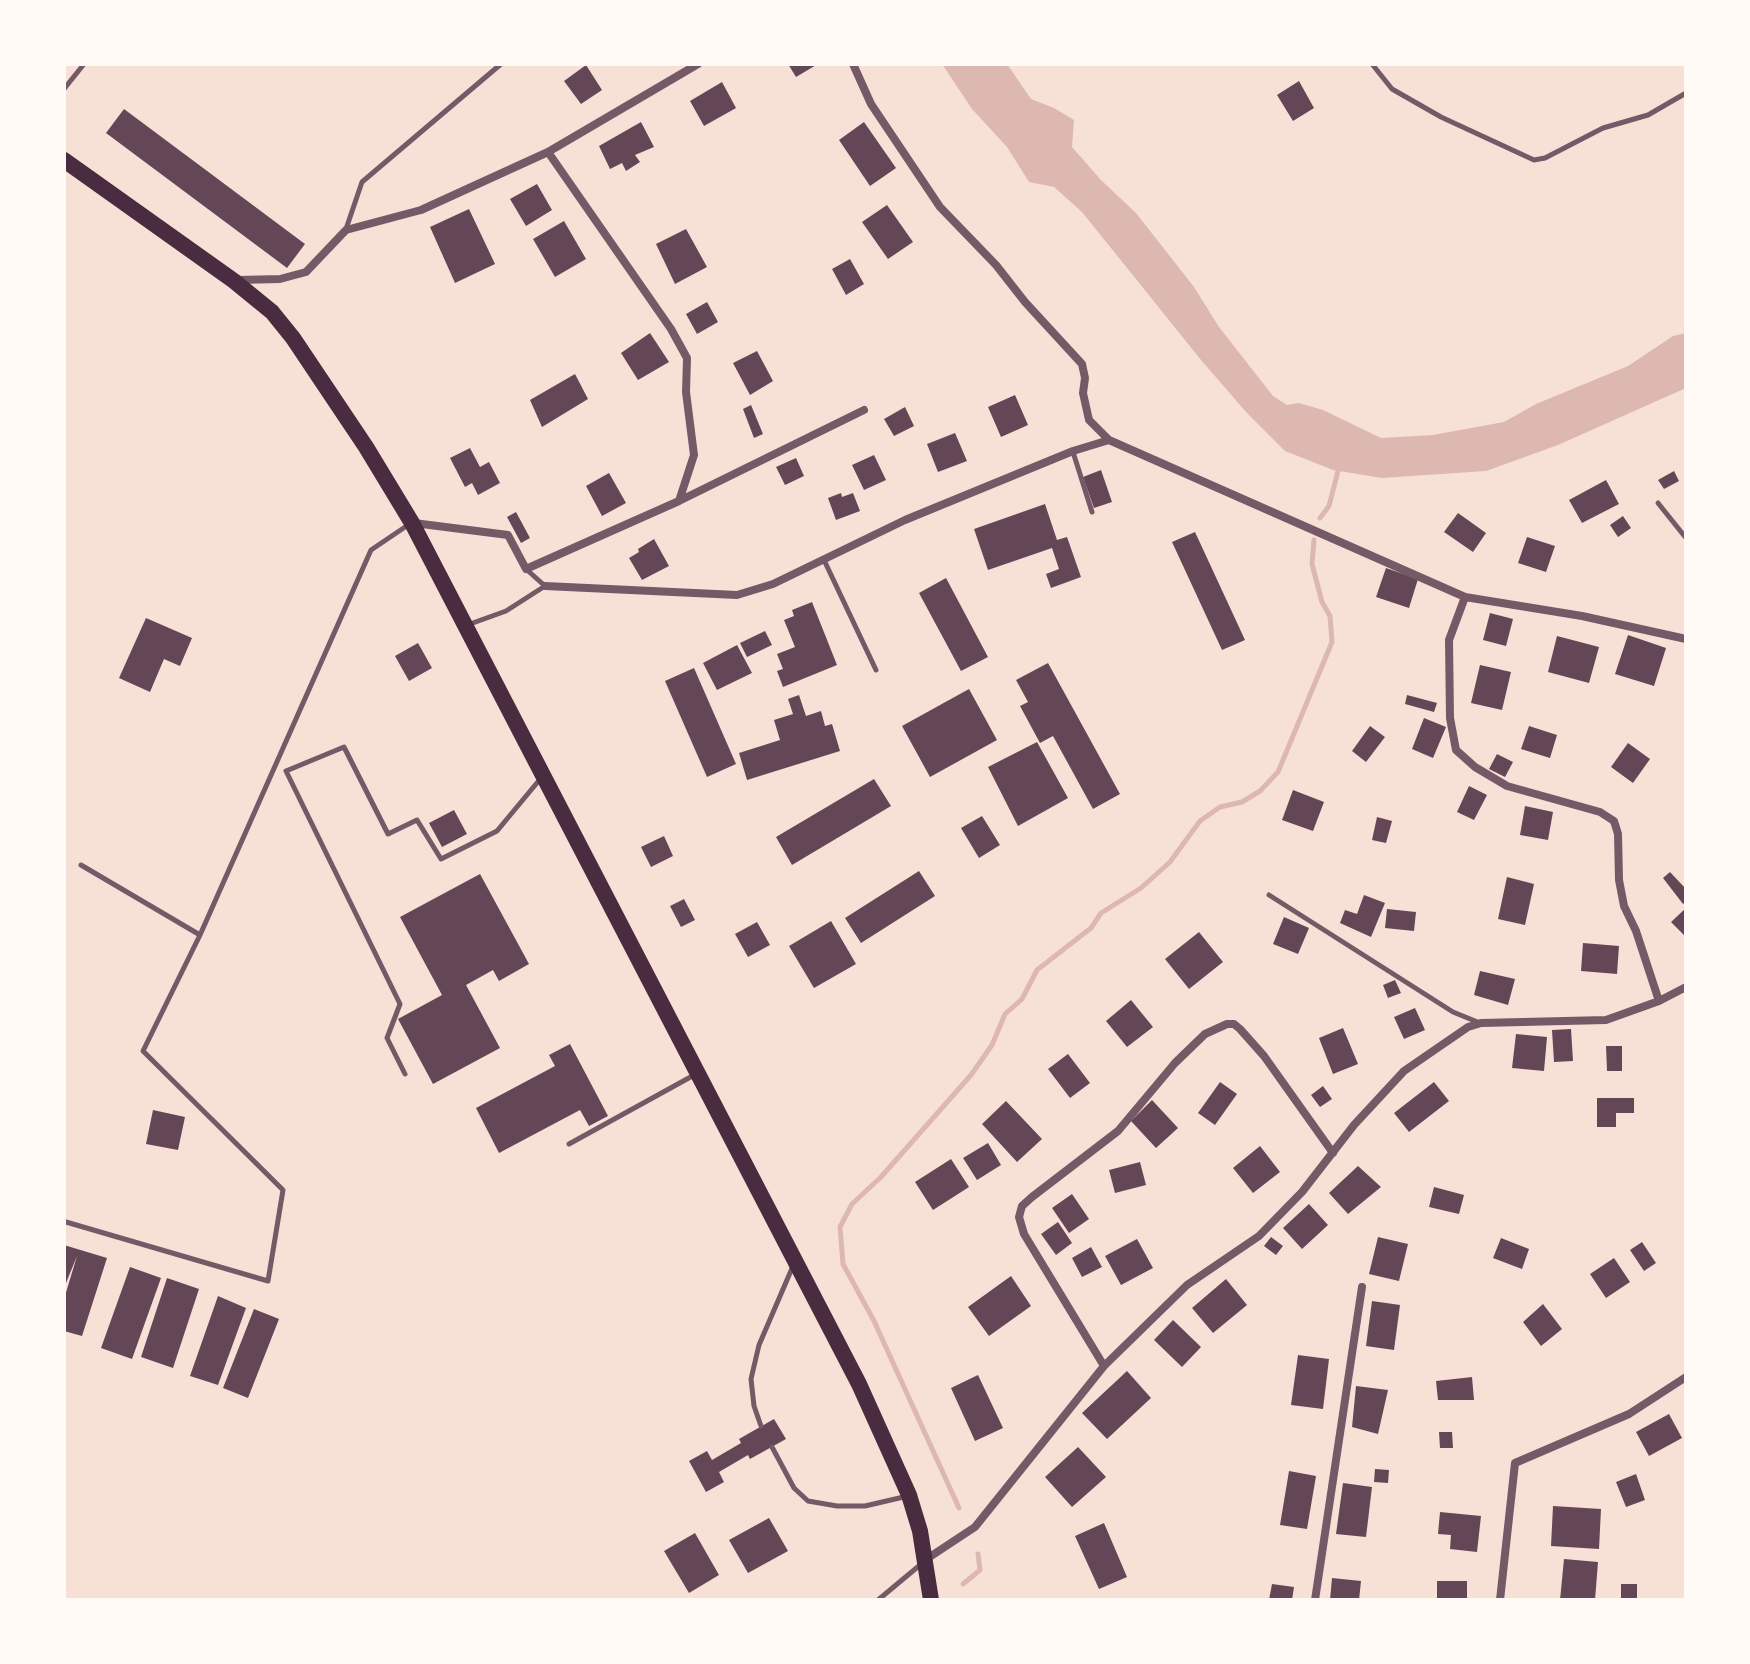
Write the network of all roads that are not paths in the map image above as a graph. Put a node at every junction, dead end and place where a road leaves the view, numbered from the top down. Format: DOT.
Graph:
graph roads {
  1 [pos="84,64"];
  2 [pos="501,64"];
  3 [pos="698,64"];
  4 [pos="853,64"];
  5 [pos="1372,64"];
  6 [pos="64,89"];
  7 [pos="1686,93"];
  8 [pos="548,152"];
  9 [pos="64,160"];
  10 [pos="346,230"];
  11 [pos="234,281"];
  12 [pos="864,410"];
  13 [pos="1109,440"];
  14 [pos="1073,451"];
  15 [pos="679,501"];
  16 [pos="1658,503"];
  17 [pos="1092,512"];
  18 [pos="412,523"];
  19 [pos="1686,538"];
  20 [pos="823,559"];
  21 [pos="526,569"];
  22 [pos="545,586"];
  23 [pos="1465,597"];
  24 [pos="465,626"];
  25 [pos="1686,639"];
  26 [pos="876,670"];
  27 [pos="544,774"];
  28 [pos="81,865"];
  29 [pos="1269,895"];
  30 [pos="200,935"];
  31 [pos="1686,987"];
  32 [pos="1659,1001"];
  33 [pos="1481,1023"];
  34 [pos="697,1073"];
  35 [pos="405,1074"];
  36 [pos="569,1144"];
  37 [pos="1333,1153"];
  38 [pos="66,1222"];
  39 [pos="795,1261"];
  40 [pos="1362,1287"];
  41 [pos="1104,1366"];
  42 [pos="1686,1377"];
  43 [pos="761,1426"];
  44 [pos="772,1447"];
  45 [pos="909,1495"];
  46 [pos="925,1561"];
  47 [pos="878,1600"];
  48 [pos="931,1600"];
  49 [pos="1315,1600"];
  50 [pos="1500,1600"];
  1 -- 6 [label="lane"];
  2 -- 10 [label="lane"];
  3 -- 8 [label="street"];
  4 -- 13 [label="street"];
  5 -- 7 [label="lane"];
  8 -- 10 [label="street"];
  8 -- 15 [label="street"];
  9 -- 11 [label="main road"];
  10 -- 11 [label="street"];
  11 -- 18 [label="main road"];
  12 -- 15 [label="street"];
  13 -- 14 [label="street"];
  13 -- 23 [label="street"];
  14 -- 17 [label="lane"];
  14 -- 20 [label="street"];
  15 -- 21 [label="street"];
  16 -- 19 [label="lane"];
  18 -- 21 [label="street"];
  18 -- 24 [label="main road"];
  18 -- 30 [label="lane"];
  20 -- 22 [label="street"];
  20 -- 26 [label="lane"];
  21 -- 22 [label="lane"];
  22 -- 24 [label="lane"];
  23 -- 25 [label="street"];
  23 -- 32 [label="street"];
  24 -- 27 [label="main road"];
  27 -- 34 [label="main road"];
  27 -- 35 [label="lane"];
  28 -- 30 [label="lane"];
  29 -- 33 [label="lane"];
  30 -- 38 [label="lane"];
  31 -- 32 [label="street"];
  32 -- 33 [label="street"];
  33 -- 37 [label="street"];
  34 -- 36 [label="lane"];
  34 -- 39 [label="main road"];
  37 -- 41 [label="street"];
  37 -- 41 [label="street"];
  39 -- 43 [label="lane"];
  39 -- 45 [label="main road"];
  40 -- 49 [label="street"];
  41 -- 46 [label="street"];
  42 -- 50 [label="street"];
  44 -- 45 [label="lane"];
  45 -- 46 [label="main road"];
  46 -- 47 [label="lane"];
  46 -- 48 [label="main road"];
}
